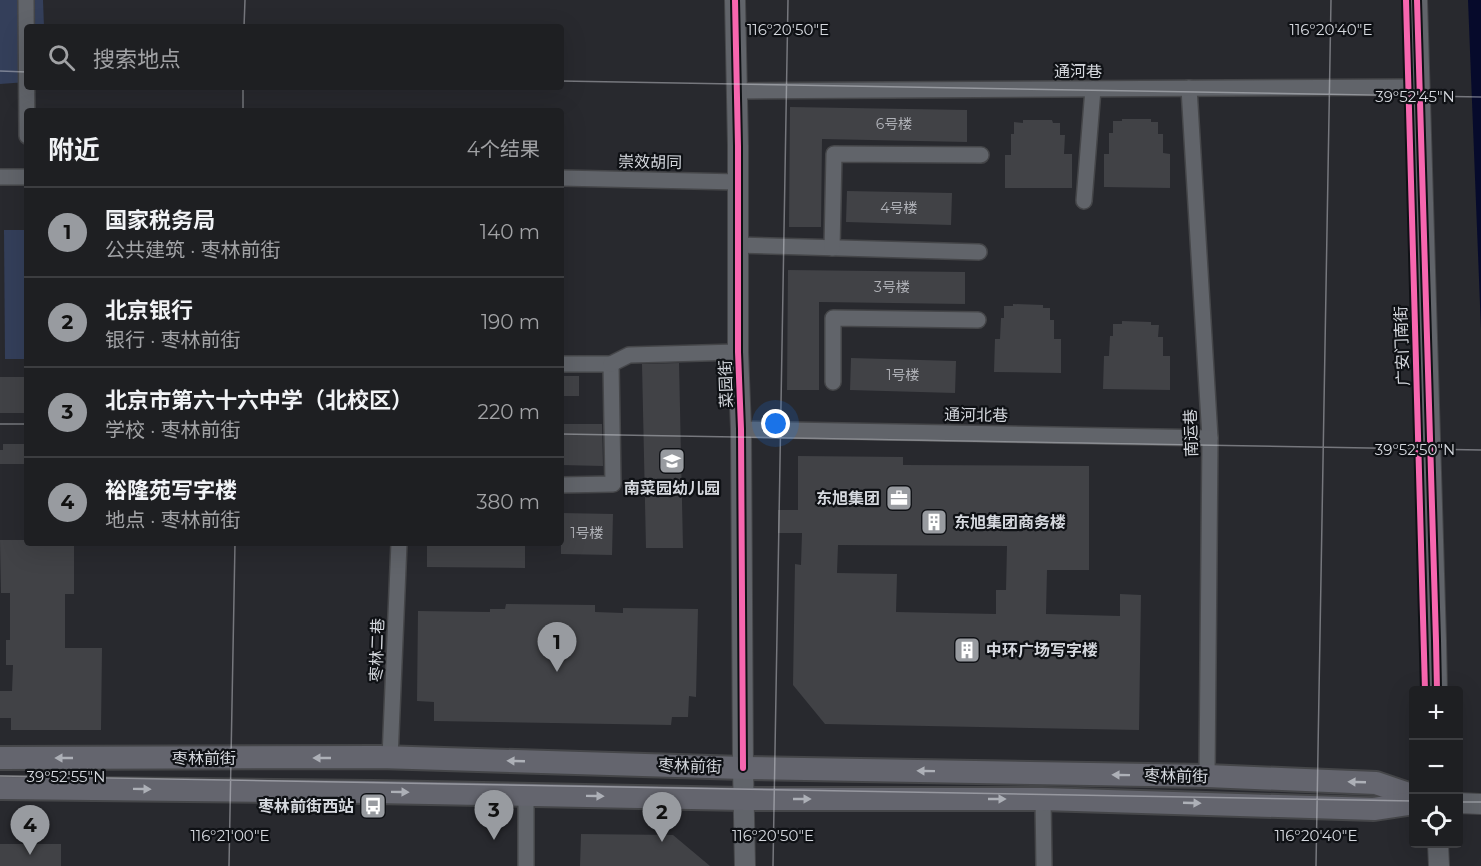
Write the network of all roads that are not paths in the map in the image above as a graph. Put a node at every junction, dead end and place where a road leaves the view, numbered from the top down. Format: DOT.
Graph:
graph roads {
  1 [pos="26,0"];
  2 [pos="735,0"];
  3 [pos="1406,0"];
  4 [pos="1417,0"];
  5 [pos="26,24"];
  6 [pos="1414,87"];
  7 [pos="1189,88"];
  8 [pos="1093,89"];
  9 [pos="27,90"];
  10 [pos="737,91"];
  11 [pos="27,108"];
  12 [pos="981,154"];
  13 [pos="0,177"];
  14 [pos="24,177"];
  15 [pos="564,178"];
  16 [pos="738,182"];
  17 [pos="1084,201"];
  18 [pos="737,245"];
  19 [pos="832,248"];
  20 [pos="979,252"];
  21 [pos="978,320"];
  22 [pos="738,352"];
  23 [pos="564,364"];
  24 [pos="611,364"];
  25 [pos="833,382"];
  26 [pos="741,429"];
  27 [pos="1210,438"];
  28 [pos="564,485"];
  29 [pos="399,546"];
  30 [pos="1425,686"];
  31 [pos="1437,686"];
  32 [pos="0,758"];
  33 [pos="390,758"];
  34 [pos="743,768"];
  35 [pos="1207,776"];
  36 [pos="0,788"];
  37 [pos="526,794"];
  38 [pos="1409,795"];
  39 [pos="744,799"];
  40 [pos="1043,799"];
  41 [pos="1409,804"];
  42 [pos="1427,848"];
  43 [pos="1438,848"];
  44 [pos="526,866"];
  45 [pos="745,866"];
  46 [pos="1044,866"];
  47 [pos="1427,866"];
  48 [pos="1439,866"];
  1 -- 5 [label="street"];
  2 -- 10 [label="street, 菜园街"];
  3 -- 6 [label="street, 广安门南街"];
  4 -- 6 [label="street, 广安门南街"];
  6 -- 7 [label="street, 通河巷"];
  6 -- 30 [label="street, 广安门南街"];
  6 -- 31 [label="street, 广安门南街"];
  7 -- 8 [label="street, 通河巷"];
  7 -- 27 [label="street, 南运巷"];
  8 -- 10 [label="street, 通河巷"];
  8 -- 17 [label="street"];
  9 -- 11 [label="street"];
  10 -- 16 [label="street, 菜园街"];
  12 -- 19 [label="street"];
  13 -- 14 [label="street"];
  15 -- 16 [label="street, 崇效胡同"];
  16 -- 18 [label="street, 菜园街"];
  18 -- 19 [label="street"];
  18 -- 22 [label="street, 菜园街"];
  19 -- 20 [label="street"];
  21 -- 25 [label="street"];
  22 -- 24 [label="street"];
  22 -- 26 [label="street, 菜园街"];
  23 -- 24 [label="street"];
  24 -- 28 [label="street"];
  26 -- 27 [label="street, 通河北巷"];
  26 -- 34 [label="street, 菜园街"];
  27 -- 35 [label="street, 南运巷"];
  29 -- 33 [label="street, 枣林二巷"];
  33 -- 32 [label="main road, 枣林前街, one-way"];
  34 -- 33 [label="main road, 枣林前街, one-way"];
  35 -- 34 [label="main road, 枣林前街, one-way"];
  34 -- 39 [label="street, 菜园街"];
  38 -- 35 [label="main road, 枣林前街, one-way"];
  36 -- 37 [label="main road, 枣林前街, one-way"];
  37 -- 39 [label="main road, 枣林前街, one-way"];
  37 -- 44 [label="street"];
  39 -- 40 [label="main road, 枣林前街, one-way"];
  39 -- 45 [label="street, 菜园街"];
  40 -- 41 [label="main road, 枣林前街, one-way"];
  40 -- 46 [label="street"];
  42 -- 47 [label="street"];
  43 -- 48 [label="street"];
}
